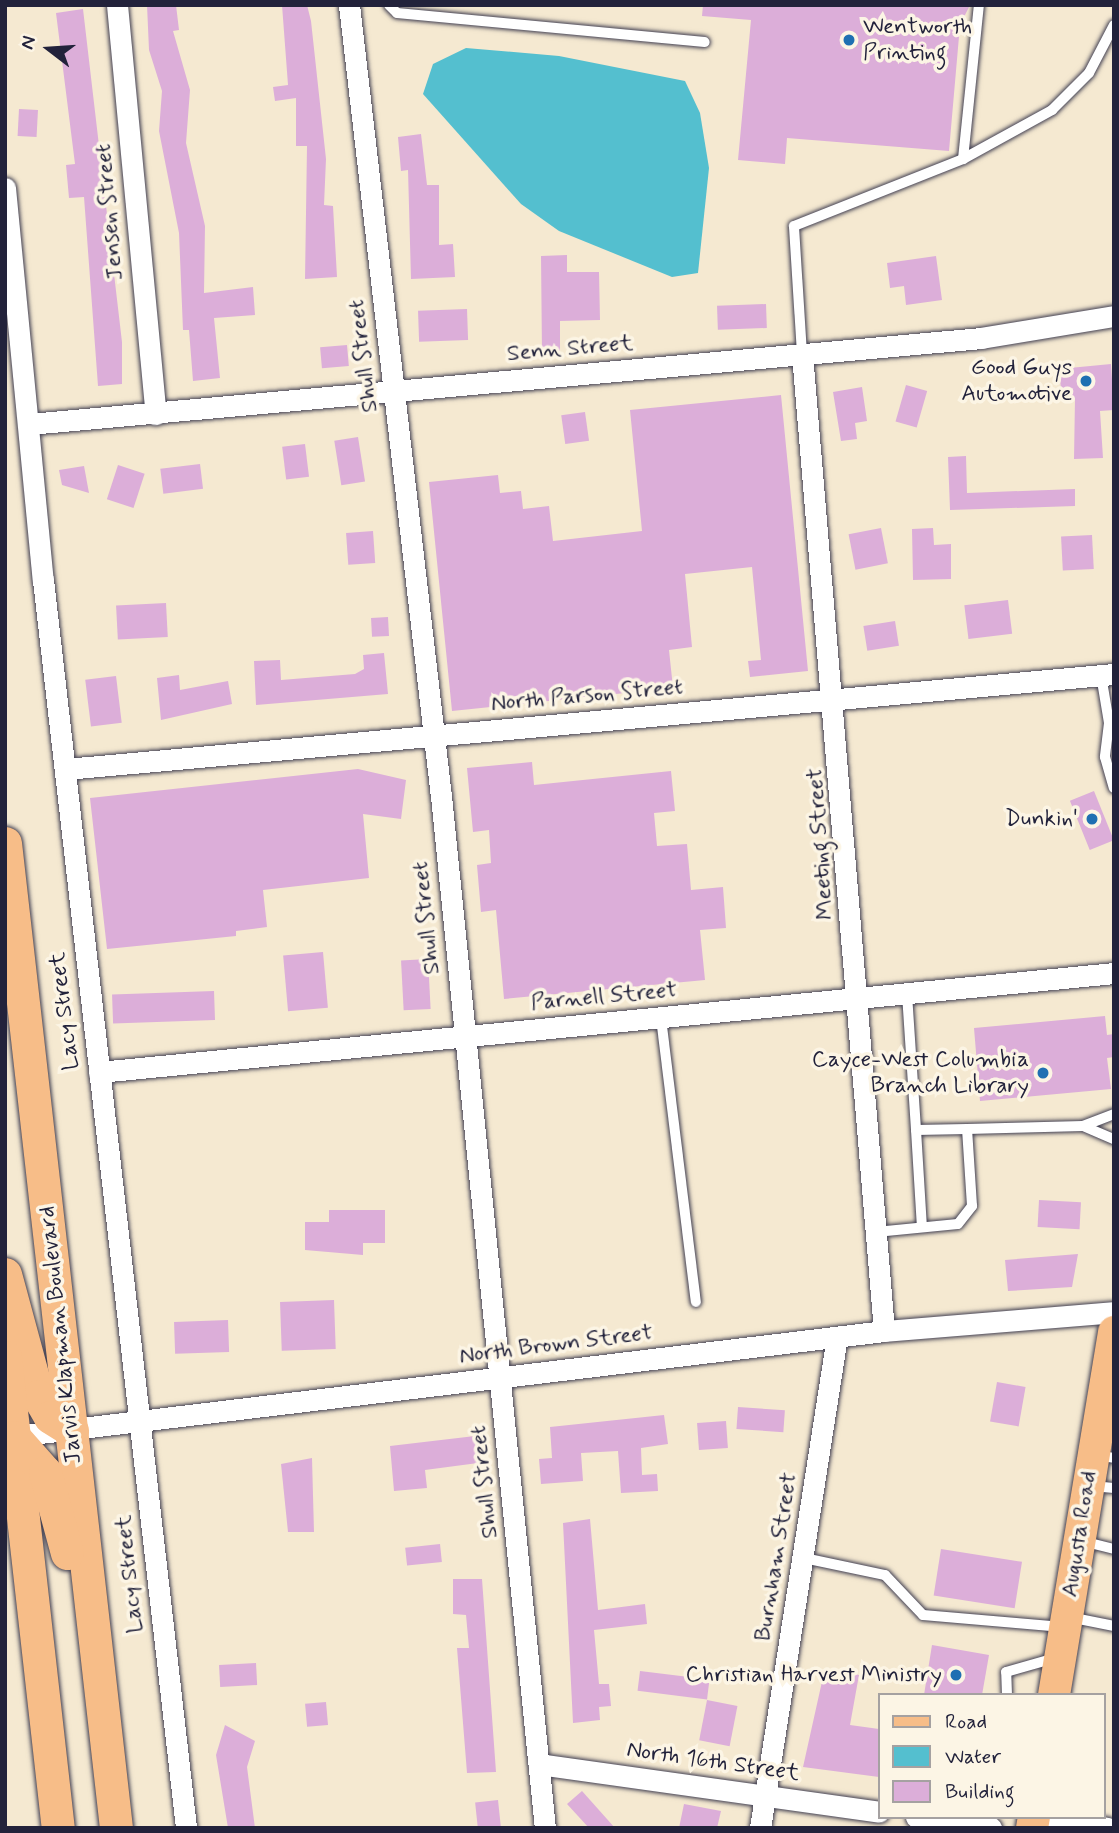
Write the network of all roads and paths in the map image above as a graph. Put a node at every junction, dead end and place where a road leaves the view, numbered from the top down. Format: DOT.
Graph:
graph roads {
  1 [pos="117,5"];
  2 [pos="349,5"];
  3 [pos="389,5"];
  4 [pos="979,5"];
  5 [pos="1114,25"];
  6 [pos="705,42"];
  7 [pos="963,159"];
  8 [pos="5,188"];
  9 [pos="1114,316"];
  10 [pos="802,354"];
  11 [pos="394,391"];
  12 [pos="156,414"];
  13 [pos="29,424"];
  14 [pos="1107,675"];
  15 [pos="836,699"];
  16 [pos="1111,724"];
  17 [pos="434,734"];
  18 [pos="66,769"];
  19 [pos="1114,788"];
  20 [pos="5,843"];
  21 [pos="1114,973"];
  22 [pos="907,995"];
  23 [pos="859,999"];
  24 [pos="661,1018"];
  25 [pos="466,1036"];
  26 [pos="99,1072"];
  27 [pos="1114,1114"];
  28 [pos="1083,1126"];
  29 [pos="967,1129"];
  30 [pos="916,1130"];
  31 [pos="1114,1139"];
  32 [pos="922,1227"];
  33 [pos="876,1232"];
  34 [pos="5,1274"];
  35 [pos="696,1302"];
  36 [pos="1114,1312"];
  37 [pos="884,1331"];
  38 [pos="1114,1332"];
  39 [pos="837,1337"];
  40 [pos="5,1357"];
  41 [pos="501,1378"];
  42 [pos="1108,1399"];
  43 [pos="140,1424"];
  44 [pos="72,1431"];
  45 [pos="10,1437"];
  46 [pos="1103,1456"];
  47 [pos="1101,1486"];
  48 [pos="1079,1540"];
  49 [pos="1114,1549"];
  50 [pos="804,1558"];
  51 [pos="1114,1626"];
  52 [pos="1064,1634"];
  53 [pos="1007,1693"];
  54 [pos="1054,1693"];
  55 [pos="102,1702"];
  56 [pos="539,1765"];
  57 [pos="765,1796"];
  58 [pos="878,1812"];
  59 [pos="930,1819"];
  60 [pos="1057,1819"];
  61 [pos="58,1828"];
  62 [pos="116,1828"];
  63 [pos="186,1828"];
  64 [pos="545,1828"];
  65 [pos="760,1828"];
  66 [pos="991,1828"];
  67 [pos="1108,1828"];
  1 -- 12 [label="street, Jensen Street"];
  2 -- 11 [label="street, Shull Street"];
  3 -- 6 [label="lane"];
  4 -- 7 [label="lane"];
  5 -- 7 [label="lane"];
  7 -- 10 [label="lane"];
  8 -- 13 [label="street, Lacy Street"];
  9 -- 10 [label="street, Senn Street"];
  10 -- 11 [label="street, Senn Street"];
  10 -- 15 [label="street, Meeting Street"];
  11 -- 12 [label="street, Senn Street"];
  11 -- 17 [label="street, Shull Street"];
  12 -- 13 [label="street, Senn Street"];
  13 -- 18 [label="street, Lacy Street"];
  14 -- 15 [label="street, North Parson Street"];
  14 -- 16 [label="lane"];
  15 -- 17 [label="street, North Parson Street"];
  15 -- 23 [label="street, Meeting Street"];
  16 -- 19 [label="lane"];
  17 -- 18 [label="street, North Parson Street"];
  17 -- 25 [label="street, Shull Street"];
  18 -- 26 [label="street, Lacy Street"];
  20 -- 44 [label="highway, Jarvis Klapman Boulevard"];
  21 -- 22 [label="street, Parnell Street"];
  22 -- 23 [label="street, Parnell Street"];
  22 -- 30 [label="lane"];
  23 -- 24 [label="street, Parnell Street"];
  23 -- 33 [label="street, Meeting Street"];
  24 -- 25 [label="street, Parnell Street"];
  24 -- 35 [label="lane"];
  25 -- 26 [label="street, Parnell Street"];
  25 -- 41 [label="street, Shull Street"];
  26 -- 43 [label="street, Lacy Street"];
  27 -- 28 [label="lane"];
  28 -- 29 [label="lane"];
  28 -- 31 [label="lane"];
  29 -- 30 [label="lane"];
  29 -- 32 [label="lane"];
  30 -- 32 [label="lane"];
  32 -- 33 [label="lane"];
  33 -- 37 [label="street, Meeting Street"];
  34 -- 44 [label="highway"];
  36 -- 37 [label="street, North Brown Street"];
  37 -- 39 [label="street, North Brown Street"];
  38 -- 42 [label="main road, Augusta Road"];
  39 -- 41 [label="street, North Brown Street"];
  39 -- 50 [label="street, Burnham Street"];
  40 -- 45 [label="highway"];
  41 -- 43 [label="street, North Brown Street"];
  41 -- 56 [label="street, Shull Street"];
  42 -- 46 [label="main road, Augusta Road"];
  43 -- 44 [label="street, North Brown Street"];
  43 -- 63 [label="street, Lacy Street"];
  44 -- 45 [label="street, North Brown Street"];
  44 -- 55 [label="highway, Jarvis Klapman Boulevard"];
  45 -- 55 [label="highway"];
  45 -- 61 [label="highway"];
  46 -- 47 [label="main road, Augusta Road"];
  47 -- 48 [label="main road, Augusta Road"];
  48 -- 49 [label="lane"];
  48 -- 52 [label="main road, Augusta Road"];
  50 -- 52 [label="lane"];
  50 -- 57 [label="street, Burnham Street"];
  51 -- 52 [label="lane"];
  52 -- 53 [label="lane"];
  52 -- 54 [label="main road, Augusta Road"];
  55 -- 62 [label="highway, Jarvis Klapman Boulevard"];
  56 -- 57 [label="street, North 16th Street"];
  56 -- 64 [label="street, Shull Street"];
  57 -- 58 [label="street, North 16th Street"];
  57 -- 65 [label="street, Burnham Street"];
  59 -- 66 [label="street"];
  60 -- 67 [label="street"];
}
